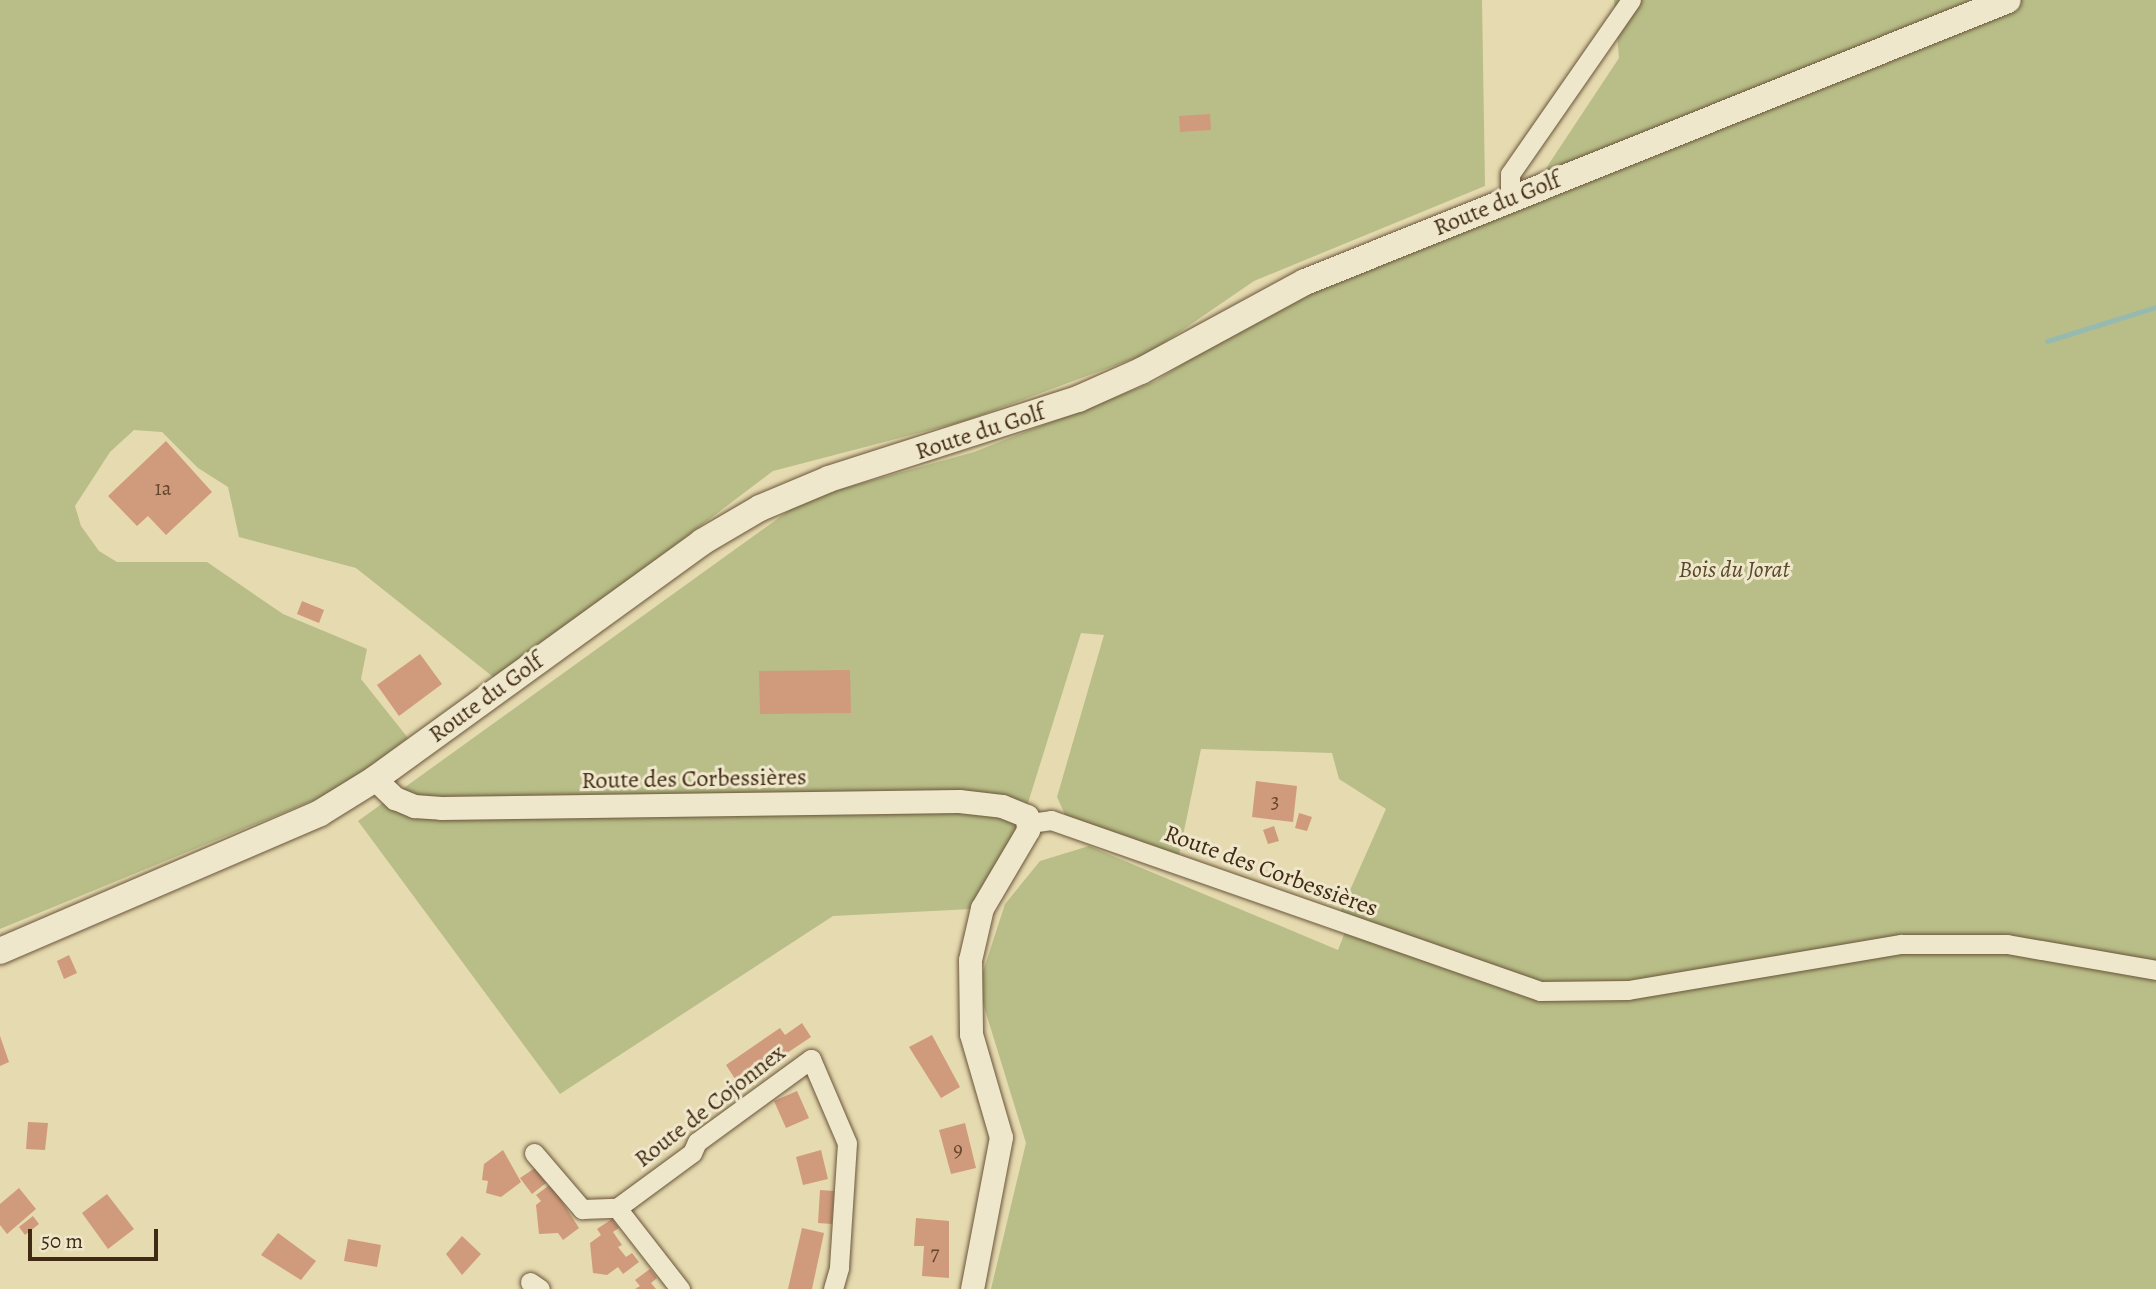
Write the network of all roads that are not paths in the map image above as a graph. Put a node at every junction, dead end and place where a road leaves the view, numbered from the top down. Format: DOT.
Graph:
graph roads {
  1 [pos="1631,0"];
  2 [pos="2008,0"];
  3 [pos="1510,199"];
  4 [pos="375,779"];
  5 [pos="1030,823"];
  6 [pos="0,951"];
  7 [pos="2156,970"];
  8 [pos="534,1153"];
  9 [pos="617,1208"];
  10 [pos="680,1289"];
  11 [pos="834,1289"];
  12 [pos="972,1289"];
  1 -- 3 [label="street"];
  2 -- 3 [label="main road, Route du Golf"];
  3 -- 4 [label="main road, Route du Golf"];
  4 -- 5 [label="street, Route des Corbessières"];
  4 -- 6 [label="main road, Route du Golf"];
  5 -- 7 [label="street, Route des Corbessières"];
  5 -- 12 [label="street"];
  8 -- 9 [label="street"];
  9 -- 10 [label="street"];
  9 -- 11 [label="street, Route de Cojonnex"];
}
